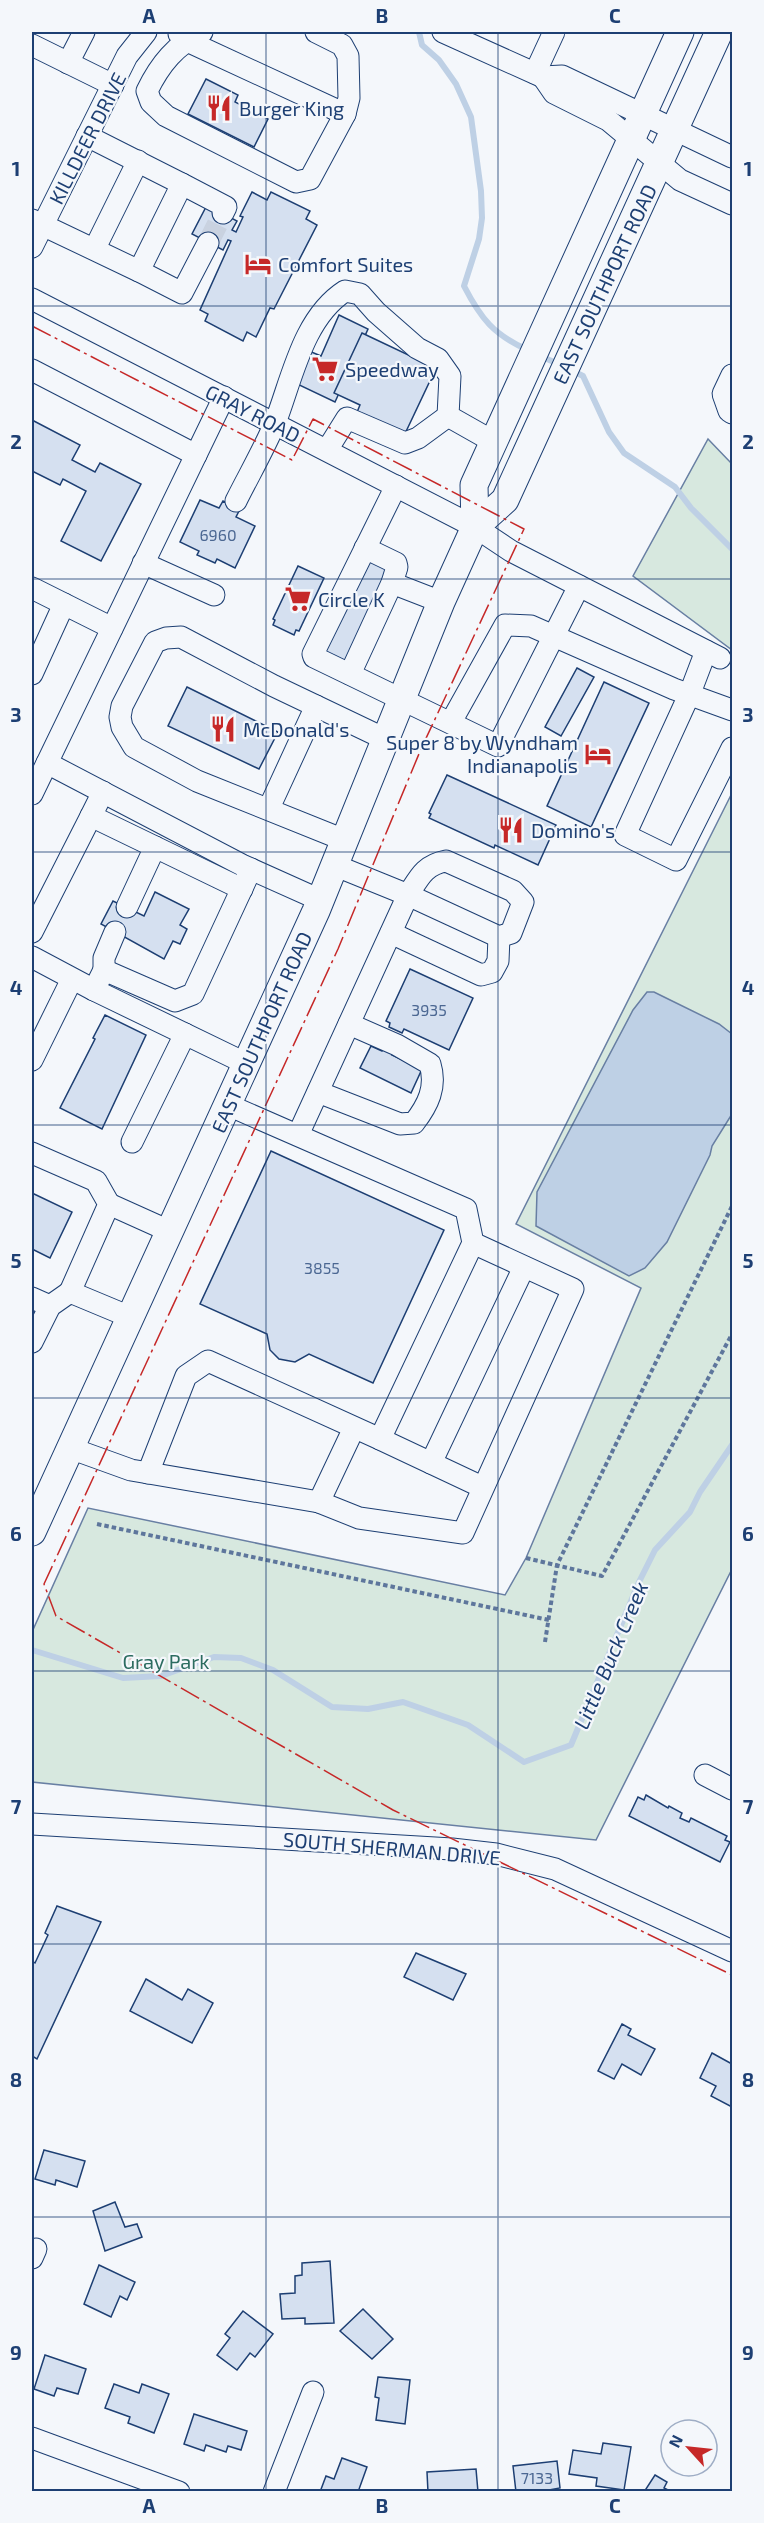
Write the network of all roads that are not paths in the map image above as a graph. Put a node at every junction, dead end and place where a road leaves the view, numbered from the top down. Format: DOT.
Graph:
graph roads {
  1 [pos="84,32"];
  2 [pos="146,32"];
  3 [pos="316,32"];
  4 [pos="443,32"];
  5 [pos="554,32"];
  6 [pos="680,32"];
  7 [pos="720,32"];
  8 [pos="188,34"];
  9 [pos="32,45"];
  10 [pos="68,63"];
  11 [pos="539,75"];
  12 [pos="113,85"];
  13 [pos="345,114"];
  14 [pos="658,122"];
  15 [pos="87,136"];
  16 [pos="645,151"];
  17 [pos="732,157"];
  18 [pos="138,161"];
  19 [pos="183,184"];
  20 [pos="732,204"];
  21 [pos="223,213"];
  22 [pos="37,223"];
  23 [pos="208,243"];
  24 [pos="32,247"];
  25 [pos="94,248"];
  26 [pos="139,271"];
  27 [pos="32,298"];
  28 [pos="32,370"];
  29 [pos="732,375"];
  30 [pos="224,398"];
  31 [pos="732,413"];
  32 [pos="448,416"];
  33 [pos="274,425"];
  34 [pos="494,442"];
  35 [pos="327,450"];
  36 [pos="196,455"];
  37 [pos="396,486"];
  38 [pos="236,501"];
  39 [pos="475,527"];
  40 [pos="365,548"];
  41 [pos="143,563"];
  42 [pos="392,584"];
  43 [pos="579,586"];
  44 [pos="32,588"];
  45 [pos="214,595"];
  46 [pos="441,602"];
  47 [pos="64,604"];
  48 [pos="112,628"];
  49 [pos="553,637"];
  50 [pos="32,674"];
  51 [pos="350,674"];
  52 [pos="690,693"];
  53 [pos="401,699"];
  54 [pos="316,706"];
  55 [pos="732,710"];
  56 [pos="450,722"];
  57 [pos="385,739"];
  58 [pos="732,748"];
  59 [pos="43,755"];
  60 [pos="103,792"];
  61 [pos="32,794"];
  62 [pos="269,808"];
  63 [pos="91,816"];
  64 [pos="344,840"];
  65 [pos="155,847"];
  66 [pos="334,865"];
  67 [pos="251,869"];
  68 [pos="242,889"];
  69 [pos="408,895"];
  70 [pos="320,900"];
  71 [pos="127,907"];
  72 [pos="32,932"];
  73 [pos="116,932"];
  74 [pos="391,933"];
  75 [pos="499,936"];
  76 [pos="32,957"];
  77 [pos="104,970"];
  78 [pos="72,979"];
  79 [pos="94,990"];
  80 [pos="349,1024"];
  81 [pos="185,1034"];
  82 [pos="32,1060"];
  83 [pos="247,1064"];
  84 [pos="318,1092"];
  85 [pos="228,1105"];
  86 [pos="298,1135"];
  87 [pos="132,1142"];
  88 [pos="32,1153"];
  89 [pos="109,1204"];
  90 [pos="169,1232"];
  91 [pos="472,1243"];
  92 [pos="524,1267"];
  93 [pos="70,1292"];
  94 [pos="41,1302"];
  95 [pos="130,1317"];
  96 [pos="32,1341"];
  97 [pos="354,1428"];
  98 [pos="380,1439"];
  99 [pos="70,1448"];
  100 [pos="430,1463"];
  101 [pos="148,1473"];
  102 [pos="482,1487"];
  103 [pos="319,1502"];
  104 [pos="32,1532"];
  105 [pos="705,1775"];
  106 [pos="732,1789"];
  107 [pos="32,1824"];
  108 [pos="732,1951"];
  109 [pos="313,2392"];
  110 [pos="32,2438"];
  111 [pos="179,2492"];
  112 [pos="274,2492"];
  1 -- 10 [label="street"];
  2 -- 12 [label="street, KILLDEER DRIVE"];
  3 -- 13 [label="street"];
  4 -- 11 [label="street"];
  5 -- 11 [label="street"];
  6 -- 14 [label="main road, EAST SOUTHPORT ROAD"];
  7 -- 14 [label="main road, EAST SOUTHPORT ROAD"];
  8 -- 13 [label="street"];
  8 -- 13 [label="street"];
  9 -- 10 [label="street"];
  10 -- 12 [label="street"];
  11 -- 14 [label="street"];
  11 -- 16 [label="street"];
  12 -- 15 [label="street, KILLDEER DRIVE"];
  14 -- 16 [label="main road, EAST SOUTHPORT ROAD"];
  14 -- 16 [label="main road, EAST SOUTHPORT ROAD"];
  14 -- 17 [label="street"];
  15 -- 18 [label="street"];
  15 -- 22 [label="street, KILLDEER DRIVE"];
  16 -- 20 [label="street"];
  16 -- 34 [label="main road, EAST SOUTHPORT ROAD"];
  16 -- 39 [label="main road, EAST SOUTHPORT ROAD"];
  18 -- 19 [label="street"];
  18 -- 25 [label="street"];
  19 -- 21 [label="street"];
  19 -- 26 [label="street"];
  22 -- 24 [label="street, KILLDEER DRIVE"];
  22 -- 25 [label="street"];
  23 -- 26 [label="street"];
  25 -- 26 [label="street"];
  27 -- 30 [label="street, GRAY ROAD"];
  28 -- 36 [label="street"];
  29 -- 31 [label="street"];
  30 -- 33 [label="street, GRAY ROAD"];
  30 -- 36 [label="street"];
  32 -- 33 [label="street"];
  32 -- 34 [label="street"];
  32 -- 35 [label="street"];
  33 -- 35 [label="street, GRAY ROAD"];
  33 -- 38 [label="street"];
  34 -- 39 [label="main road, EAST SOUTHPORT ROAD"];
  35 -- 37 [label="street, GRAY ROAD"];
  36 -- 41 [label="street"];
  37 -- 39 [label="street, GRAY ROAD"];
  37 -- 40 [label="street"];
  39 -- 43 [label="street, GRAY ROAD"];
  39 -- 46 [label="main road, EAST SOUTHPORT ROAD"];
  40 -- 42 [label="street"];
  40 -- 51 [label="street"];
  41 -- 45 [label="street"];
  41 -- 48 [label="street"];
  42 -- 46 [label="street"];
  42 -- 51 [label="street"];
  43 -- 49 [label="street"];
  43 -- 52 [label="street, GRAY ROAD"];
  44 -- 47 [label="street"];
  46 -- 53 [label="main road, EAST SOUTHPORT ROAD"];
  47 -- 48 [label="street"];
  47 -- 50 [label="street"];
  48 -- 59 [label="street"];
  49 -- 52 [label="street"];
  49 -- 56 [label="street"];
  49 -- 56 [label="street"];
  51 -- 53 [label="street"];
  52 -- 55 [label="street"];
  52 -- 58 [label="street"];
  53 -- 56 [label="street"];
  53 -- 57 [label="main road, EAST SOUTHPORT ROAD"];
  54 -- 57 [label="street"];
  54 -- 62 [label="street"];
  54 -- 62 [label="street"];
  57 -- 64 [label="main road, EAST SOUTHPORT ROAD"];
  59 -- 60 [label="street"];
  59 -- 61 [label="street"];
  60 -- 63 [label="street"];
  60 -- 67 [label="street"];
  62 -- 64 [label="street"];
  63 -- 65 [label="street"];
  63 -- 72 [label="street"];
  64 -- 66 [label="main road, EAST SOUTHPORT ROAD"];
  65 -- 68 [label="street"];
  65 -- 71 [label="street"];
  66 -- 69 [label="street"];
  66 -- 70 [label="main road, EAST SOUTHPORT ROAD"];
  67 -- 68 [label="street"];
  67 -- 70 [label="street"];
  68 -- 77 [label="street"];
  69 -- 74 [label="street"];
  69 -- 75 [label="street"];
  69 -- 75 [label="street"];
  70 -- 83 [label="main road, EAST SOUTHPORT ROAD"];
  73 -- 77 [label="street"];
  74 -- 75 [label="street"];
  74 -- 80 [label="street"];
  76 -- 78 [label="street"];
  77 -- 79 [label="street"];
  78 -- 79 [label="street"];
  78 -- 82 [label="street"];
  79 -- 81 [label="street"];
  80 -- 84 [label="street"];
  80 -- 84 [label="street"];
  81 -- 83 [label="street"];
  81 -- 87 [label="street"];
  83 -- 85 [label="main road, EAST SOUTHPORT ROAD"];
  84 -- 86 [label="street"];
  85 -- 86 [label="street"];
  85 -- 90 [label="main road, EAST SOUTHPORT ROAD"];
  86 -- 91 [label="street"];
  88 -- 89 [label="street"];
  89 -- 90 [label="street"];
  89 -- 93 [label="street"];
  90 -- 95 [label="main road, EAST SOUTHPORT ROAD"];
  91 -- 92 [label="street"];
  91 -- 98 [label="street"];
  92 -- 100 [label="street"];
  92 -- 102 [label="street"];
  93 -- 94 [label="street"];
  93 -- 95 [label="street"];
  94 -- 96 [label="street"];
  95 -- 99 [label="main road, EAST SOUTHPORT ROAD"];
  97 -- 98 [label="street"];
  97 -- 101 [label="street"];
  97 -- 103 [label="street"];
  98 -- 100 [label="street"];
  99 -- 101 [label="street"];
  99 -- 104 [label="main road, EAST SOUTHPORT ROAD"];
  100 -- 102 [label="street"];
  101 -- 103 [label="street"];
  102 -- 103 [label="street"];
  105 -- 106 [label="street"];
  107 -- 108 [label="street, SOUTH SHERMAN DRIVE"];
  109 -- 112 [label="street"];
  110 -- 111 [label="street"];
}
